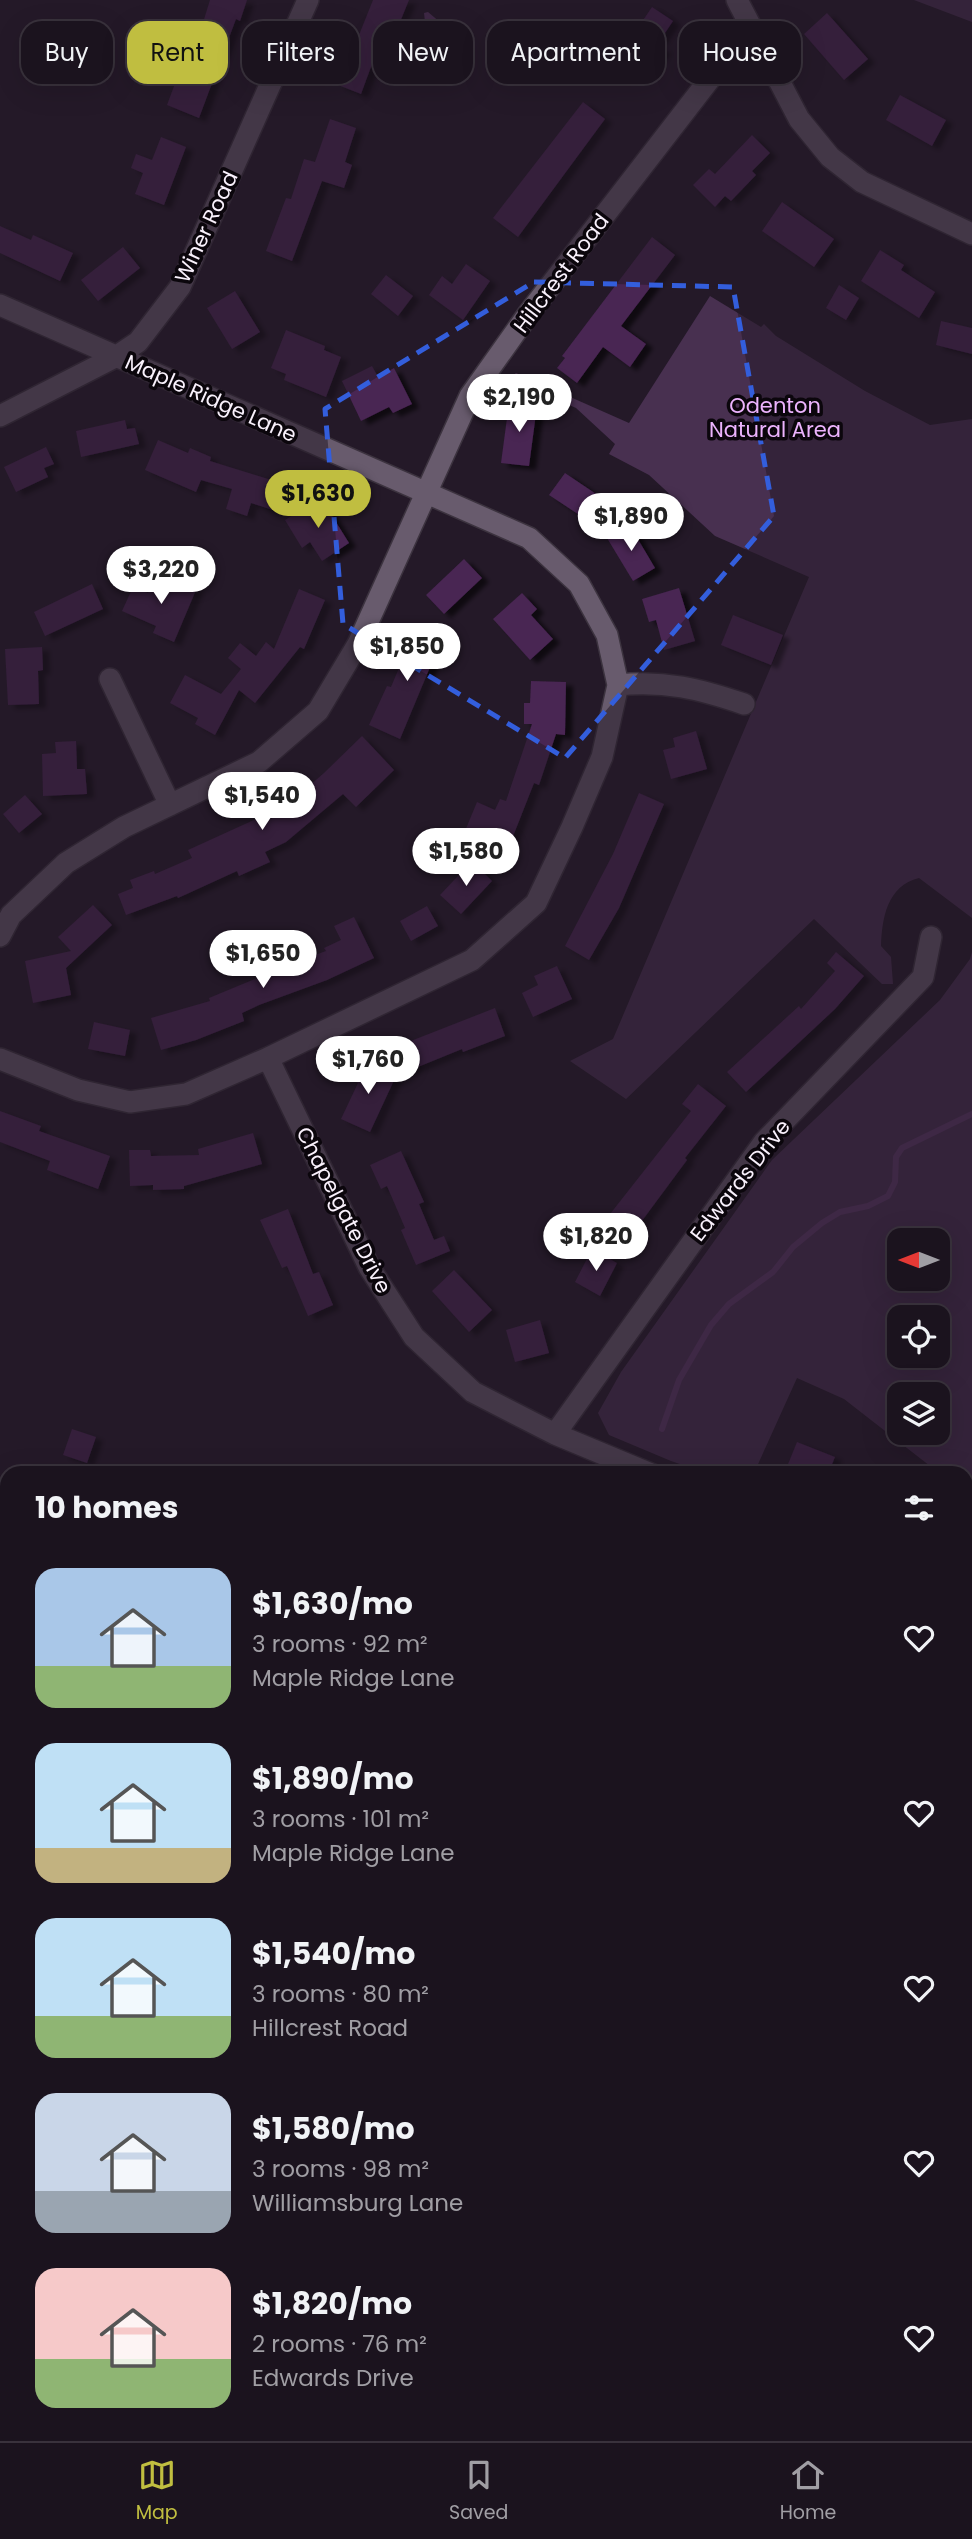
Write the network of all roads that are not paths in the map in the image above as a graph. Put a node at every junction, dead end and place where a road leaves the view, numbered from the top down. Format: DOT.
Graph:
graph roads {
  1 [pos="308,0"];
  2 [pos="737,0"];
  3 [pos="747,21"];
  4 [pos="706,84"];
  5 [pos="780,84"];
  6 [pos="972,234"];
  7 [pos="0,305"];
  8 [pos="117,356"];
  9 [pos="0,416"];
  10 [pos="425,492"];
  11 [pos="110,679"];
  12 [pos="618,685"];
  13 [pos="744,704"];
  14 [pos="170,804"];
  15 [pos="0,936"];
  16 [pos="931,937"];
  17 [pos="268,1058"];
  18 [pos="0,1059"];
  19 [pos="555,1434"];
  20 [pos="632,1466"];
  1 -- 8 [label="street, Winer Road"];
  2 -- 3 [label="street"];
  4 -- 10 [label="street, Hillcrest Road"];
  5 -- 6 [label="street"];
  7 -- 8 [label="street, Maple Ridge Lane"];
  8 -- 9 [label="street, Winer Road"];
  8 -- 10 [label="street, Maple Ridge Lane"];
  10 -- 12 [label="street, Maple Ridge Lane"];
  10 -- 14 [label="street, Hillcrest Road"];
  11 -- 14 [label="street"];
  12 -- 13 [label="street"];
  12 -- 17 [label="street"];
  14 -- 15 [label="street, Hillcrest Road"];
  16 -- 19 [label="street, Edwards Drive"];
  17 -- 18 [label="street"];
  17 -- 19 [label="street, Chapelgate Drive"];
  19 -- 20 [label="street, Chapelgate Drive"];
}
